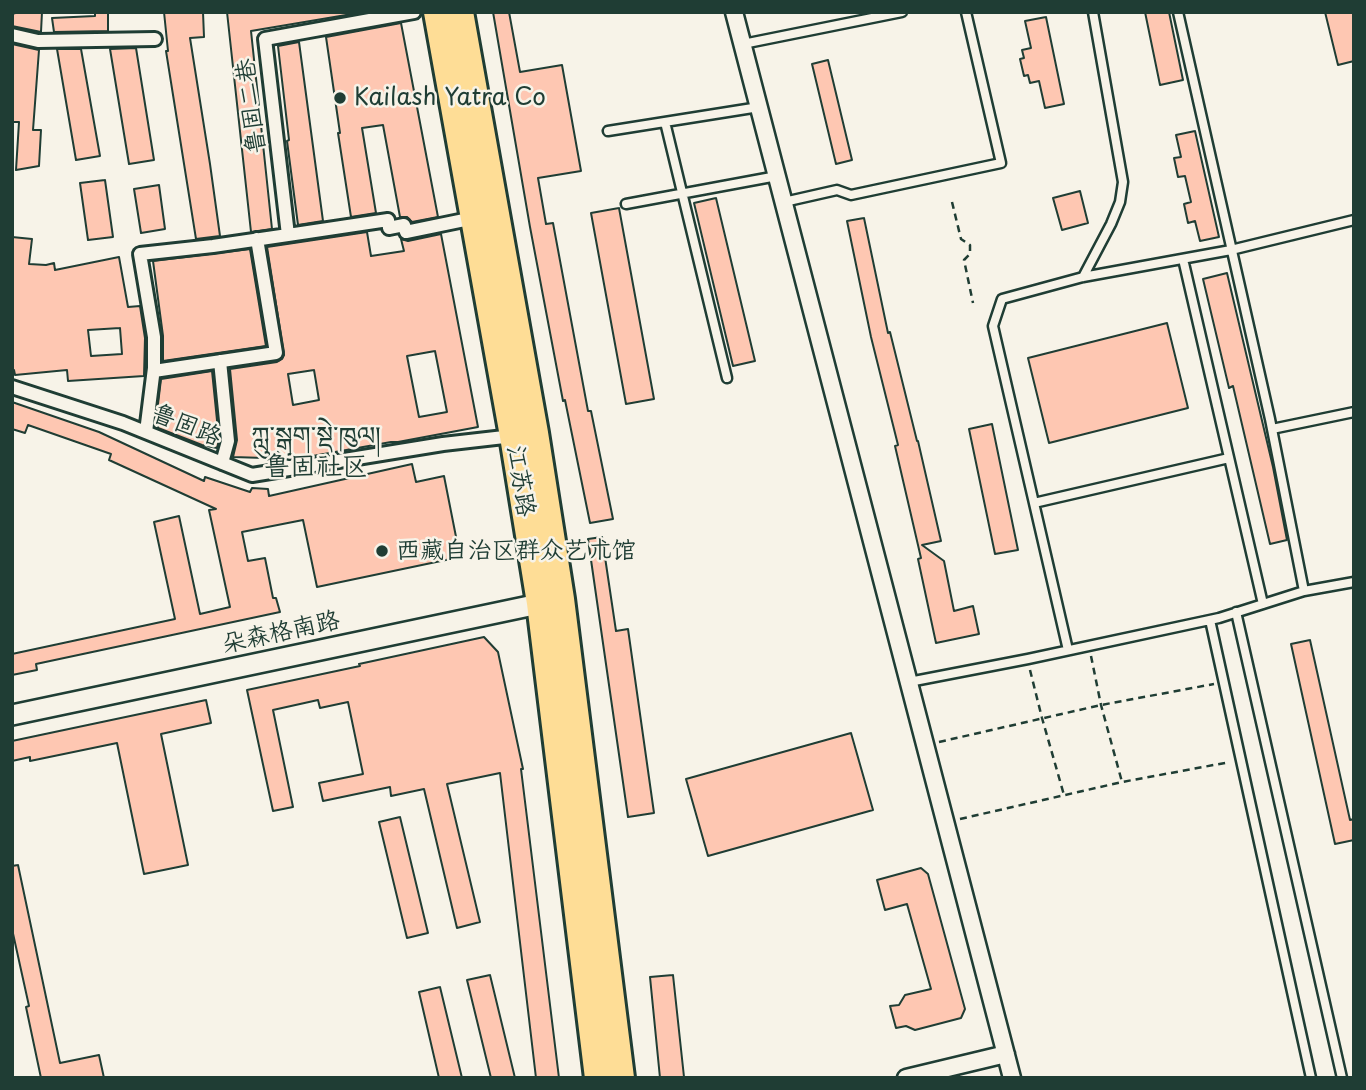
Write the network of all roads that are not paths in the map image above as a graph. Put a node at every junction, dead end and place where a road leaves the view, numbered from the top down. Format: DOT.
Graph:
graph roads {
  1 [pos="414,12"];
  2 [pos="437,12"];
  3 [pos="460,12"];
  4 [pos="734,12"];
  5 [pos="902,12"];
  6 [pos="966,12"];
  7 [pos="1093,12"];
  8 [pos="1178,12"];
  9 [pos="12,35"];
  10 [pos="155,39"];
  11 [pos="743,44"];
  12 [pos="759,107"];
  13 [pos="665,122"];
  14 [pos="608,131"];
  15 [pos="777,176"];
  16 [pos="682,194"];
  17 [pos="784,202"];
  18 [pos="626,204"];
  19 [pos="474,218"];
  20 [pos="1354,220"];
  21 [pos="288,235"];
  22 [pos="258,244"];
  23 [pos="1231,250"];
  24 [pos="1183,259"];
  25 [pos="1083,277"];
  26 [pos="220,361"];
  27 [pos="154,371"];
  28 [pos="727,378"];
  29 [pos="12,387"];
  30 [pos="1354,412"];
  31 [pos="1272,429"];
  32 [pos="146,432"];
  33 [pos="513,436"];
  34 [pos="1229,458"];
  35 [pos="222,463"];
  36 [pos="1034,503"];
  37 [pos="1354,582"];
  38 [pos="1304,591"];
  39 [pos="550,601"];
  40 [pos="1263,604"];
  41 [pos="1236,612"];
  42 [pos="1210,620"];
  43 [pos="1068,650"];
  44 [pos="909,682"];
  45 [pos="12,715"];
  46 [pos="1006,1054"];
  47 [pos="598,1078"];
  48 [pos="621,1078"];
  49 [pos="906,1078"];
  50 [pos="1012,1078"];
  51 [pos="1311,1078"];
  52 [pos="1342,1078"];
  1 -- 21 [label="street, 鲁固二巷"];
  2 -- 19 [label="highway, 江苏路"];
  3 -- 39 [label="highway, 江苏路"];
  4 -- 11 [label="street"];
  5 -- 11 [label="lane"];
  6 -- 17 [label="lane"];
  7 -- 25 [label="lane"];
  8 -- 23 [label="lane"];
  9 -- 10 [label="street"];
  11 -- 12 [label="street"];
  12 -- 13 [label="lane"];
  12 -- 15 [label="street"];
  13 -- 14 [label="lane"];
  13 -- 16 [label="lane"];
  15 -- 16 [label="lane"];
  15 -- 17 [label="street"];
  16 -- 18 [label="lane"];
  16 -- 28 [label="lane"];
  17 -- 44 [label="street"];
  19 -- 21 [label="street"];
  19 -- 33 [label="highway, 江苏路"];
  20 -- 23 [label="lane"];
  21 -- 22 [label="street"];
  22 -- 26 [label="street"];
  22 -- 27 [label="street"];
  23 -- 24 [label="lane"];
  23 -- 31 [label="lane"];
  24 -- 25 [label="lane"];
  24 -- 34 [label="lane"];
  25 -- 36 [label="lane"];
  26 -- 27 [label="street"];
  26 -- 35 [label="street"];
  27 -- 32 [label="street"];
  29 -- 32 [label="street, 鲁固路"];
  30 -- 31 [label="lane"];
  31 -- 38 [label="lane"];
  32 -- 35 [label="street, 鲁固路"];
  33 -- 35 [label="street, 鲁固路"];
  33 -- 39 [label="highway, 江苏路"];
  34 -- 36 [label="lane"];
  34 -- 40 [label="lane"];
  36 -- 43 [label="lane"];
  37 -- 38 [label="lane"];
  38 -- 40 [label="lane"];
  39 -- 45 [label="street, 朵森格南路"];
  39 -- 47 [label="highway, 江苏路"];
  39 -- 48 [label="highway, 江苏路"];
  40 -- 41 [label="lane"];
  41 -- 42 [label="lane"];
  41 -- 52 [label="lane"];
  42 -- 43 [label="lane"];
  42 -- 51 [label="lane"];
  43 -- 44 [label="lane"];
  44 -- 46 [label="street"];
  46 -- 49 [label="street"];
  46 -- 50 [label="street"];
}
